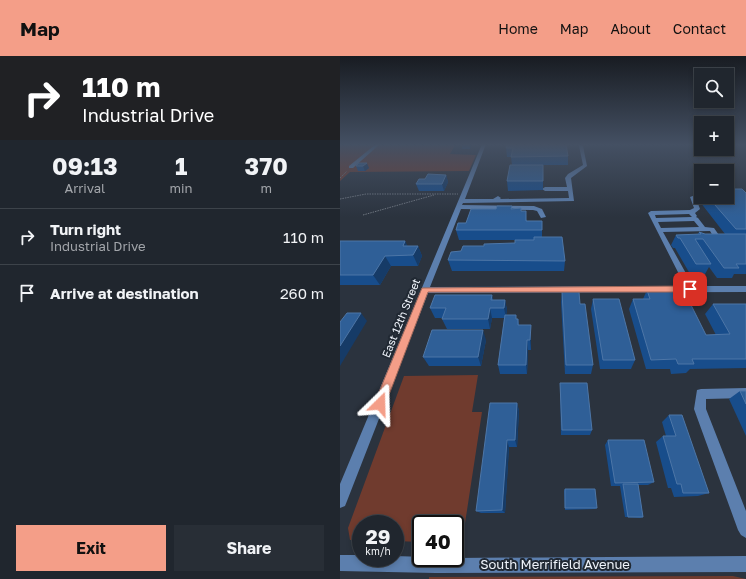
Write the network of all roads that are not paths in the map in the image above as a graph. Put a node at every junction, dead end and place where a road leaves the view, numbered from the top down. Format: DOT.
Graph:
graph roads {
  1 [pos="474,168"];
  2 [pos="581,168"];
  3 [pos="545,189"];
  4 [pos="571,192"];
  5 [pos="461,201"];
  6 [pos="695,204"];
  7 [pos="691,212"];
  8 [pos="543,217"];
  9 [pos="696,219"];
  10 [pos="654,220"];
  11 [pos="703,229"];
  12 [pos="660,230"];
  13 [pos="664,238"];
  14 [pos="672,238"];
  15 [pos="703,238"];
  16 [pos="690,289"];
  17 [pos="746,289"];
  18 [pos="425,290"];
  19 [pos="746,393"];
  20 [pos="340,501"];
  21 [pos="746,530"];
  22 [pos="340,562"];
  23 [pos="746,564"];
  1 -- 5 [label="street, East 12th Street"];
  2 -- 4 [label="street"];
  3 -- 4 [label="street"];
  4 -- 5 [label="street"];
  5 -- 8 [label="street"];
  5 -- 18 [label="street, East 12th Street"];
  6 -- 7 [label="street"];
  7 -- 9 [label="street"];
  7 -- 10 [label="street"];
  9 -- 10 [label="street"];
  9 -- 11 [label="street"];
  10 -- 12 [label="street"];
  11 -- 12 [label="street"];
  11 -- 15 [label="street"];
  12 -- 13 [label="street"];
  13 -- 14 [label="street"];
  13 -- 16 [label="street"];
  16 -- 17 [label="street"];
  16 -- 18 [label="street"];
  18 -- 20 [label="street, East 12th Street"];
  19 -- 21 [label="street"];
  22 -- 23 [label="street, South Merrifield Avenue"];
}
